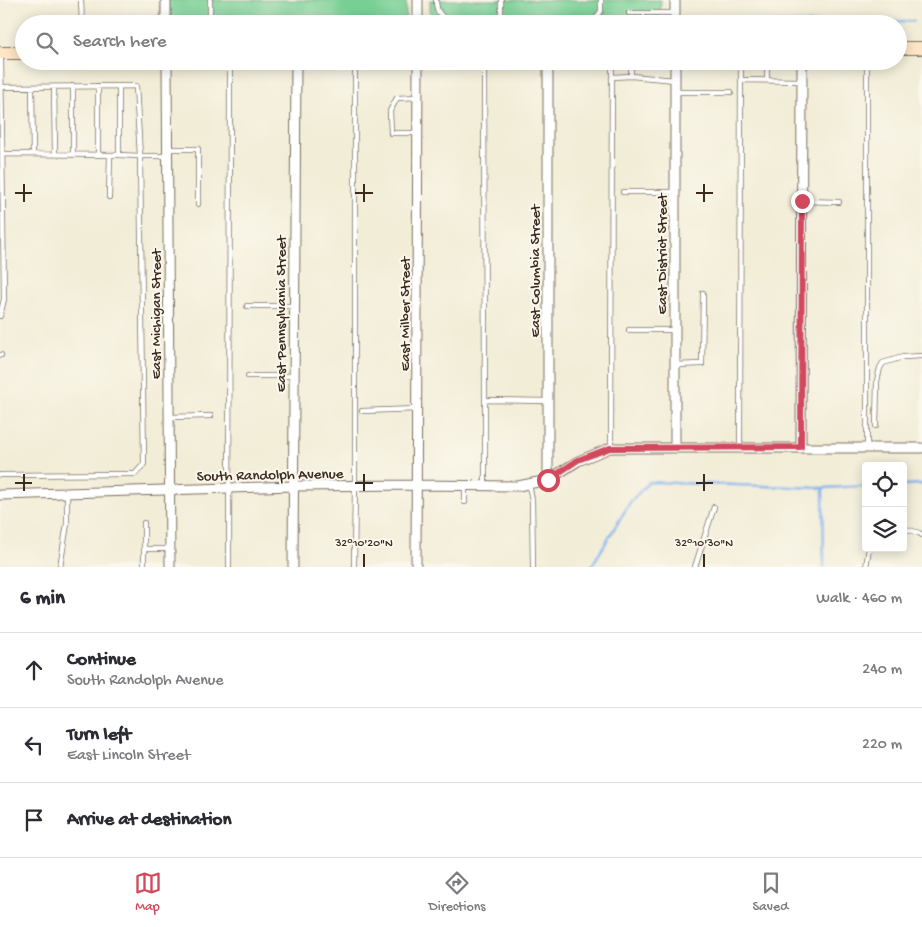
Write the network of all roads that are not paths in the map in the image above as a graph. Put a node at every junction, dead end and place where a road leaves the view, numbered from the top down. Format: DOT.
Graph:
graph roads {
  1 [pos="80,0"];
  2 [pos="166,0"];
  3 [pos="210,0"];
  4 [pos="418,0"];
  5 [pos="436,0"];
  6 [pos="501,0"];
  7 [pos="601,0"];
  8 [pos="675,0"];
  9 [pos="629,13"];
  10 [pos="675,13"];
  11 [pos="81,15"];
  12 [pos="166,15"];
  13 [pos="210,15"];
  14 [pos="418,15"];
  15 [pos="440,15"];
  16 [pos="501,15"];
  17 [pos="598,15"];
  18 [pos="907,48"];
  19 [pos="922,48"];
  20 [pos="0,53"];
  21 [pos="15,53"];
  22 [pos="167,70"];
  23 [pos="230,70"];
  24 [pos="296,70"];
  25 [pos="355,70"];
  26 [pos="418,70"];
  27 [pos="484,70"];
  28 [pos="548,70"];
  29 [pos="612,70"];
  30 [pos="632,70"];
  31 [pos="675,70"];
  32 [pos="741,70"];
  33 [pos="767,70"];
  34 [pos="802,70"];
  35 [pos="867,70"];
  36 [pos="632,76"];
  37 [pos="612,77"];
  38 [pos="675,80"];
  39 [pos="741,80"];
  40 [pos="767,80"];
  41 [pos="802,80"];
  42 [pos="73,86"];
  43 [pos="98,86"];
  44 [pos="119,86"];
  45 [pos="1,87"];
  46 [pos="32,87"];
  47 [pos="54,87"];
  48 [pos="675,92"];
  49 [pos="731,92"];
  50 [pos="418,97"];
  51 [pos="418,132"];
  52 [pos="168,152"];
  53 [pos="2,154"];
  54 [pos="33,154"];
  55 [pos="55,154"];
  56 [pos="73,154"];
  57 [pos="98,155"];
  58 [pos="110,155"];
  59 [pos="119,155"];
  60 [pos="140,156"];
  61 [pos="622,192"];
  62 [pos="675,192"];
  63 [pos="109,196"];
  64 [pos="802,201"];
  65 [pos="839,202"];
  66 [pos="198,204"];
  67 [pos="703,293"];
  68 [pos="247,306"];
  69 [pos="294,306"];
  70 [pos="0,316"];
  71 [pos="630,330"];
  72 [pos="675,330"];
  73 [pos="922,356"];
  74 [pos="675,365"];
  75 [pos="248,376"];
  76 [pos="294,376"];
  77 [pos="486,400"];
  78 [pos="548,401"];
  79 [pos="417,410"];
  80 [pos="362,411"];
  81 [pos="211,416"];
  82 [pos="170,417"];
  83 [pos="876,426"];
  84 [pos="675,447"];
  85 [pos="740,447"];
  86 [pos="801,447"];
  87 [pos="866,447"];
  88 [pos="611,448"];
  89 [pos="922,448"];
  90 [pos="0,475"];
  91 [pos="548,480"];
  92 [pos="417,484"];
  93 [pos="529,484"];
  94 [pos="356,485"];
  95 [pos="465,485"];
  96 [pos="293,486"];
  97 [pos="484,486"];
  98 [pos="230,488"];
  99 [pos="170,490"];
  100 [pos="67,493"];
  101 [pos="0,495"];
  102 [pos="465,502"];
  103 [pos="714,507"];
  104 [pos="144,523"];
  105 [pos="907,529"];
  106 [pos="922,535"];
  107 [pos="144,549"];
  108 [pos="170,549"];
  109 [pos="868,552"];
  110 [pos="60,567"];
  111 [pos="144,567"];
  112 [pos="170,567"];
  113 [pos="229,567"];
  114 [pos="293,567"];
  115 [pos="354,567"];
  116 [pos="416,567"];
  117 [pos="532,567"];
  118 [pos="695,567"];
  119 [pos="866,567"];
  1 -- 11 [label="lane"];
  2 -- 12 [label="street"];
  3 -- 13 [label="lane"];
  4 -- 14 [label="street"];
  5 -- 15 [label="lane"];
  6 -- 16 [label="lane"];
  7 -- 17 [label="lane"];
  8 -- 10 [label="street"];
  9 -- 10 [label="lane"];
  18 -- 19 [label="street"];
  20 -- 21 [label="street"];
  20 -- 45 [label="lane"];
  22 -- 52 [label="street, East Michigan Street"];
  23 -- 98 [label="lane"];
  24 -- 69 [label="street, East Pennsylvania Street"];
  25 -- 94 [label="lane"];
  26 -- 50 [label="street, East Milber Street"];
  27 -- 77 [label="lane"];
  28 -- 78 [label="street, East Columbia Street"];
  29 -- 37 [label="lane"];
  30 -- 36 [label="lane"];
  31 -- 38 [label="street, East District Street"];
  32 -- 39 [label="lane"];
  33 -- 40 [label="lane"];
  34 -- 41 [label="street"];
  35 -- 87 [label="lane"];
  36 -- 37 [label="lane"];
  36 -- 38 [label="lane"];
  37 -- 88 [label="lane"];
  38 -- 48 [label="street, East District Street"];
  39 -- 40 [label="lane"];
  39 -- 85 [label="lane"];
  40 -- 41 [label="lane"];
  41 -- 64 [label="street"];
  42 -- 43 [label="lane"];
  42 -- 47 [label="lane"];
  42 -- 56 [label="lane"];
  43 -- 44 [label="lane"];
  43 -- 57 [label="lane"];
  44 -- 59 [label="lane"];
  44 -- 60 [label="lane"];
  45 -- 46 [label="lane"];
  45 -- 53 [label="lane"];
  46 -- 47 [label="lane"];
  46 -- 54 [label="lane"];
  47 -- 55 [label="lane"];
  48 -- 49 [label="lane"];
  48 -- 62 [label="street, East District Street"];
  50 -- 51 [label="street, East Milber Street"];
  50 -- 51 [label="lane"];
  51 -- 79 [label="street, East Milber Street"];
  52 -- 60 [label="lane"];
  52 -- 66 [label="lane"];
  52 -- 82 [label="street, East Michigan Street"];
  53 -- 54 [label="lane"];
  53 -- 70 [label="lane"];
  54 -- 55 [label="lane"];
  55 -- 56 [label="lane"];
  56 -- 57 [label="lane"];
  57 -- 58 [label="lane"];
  58 -- 59 [label="lane"];
  58 -- 63 [label="lane"];
  59 -- 60 [label="lane"];
  60 -- 90 [label="lane"];
  61 -- 62 [label="lane"];
  62 -- 72 [label="street, East District Street"];
  64 -- 65 [label="lane"];
  64 -- 86 [label="street"];
  67 -- 74 [label="lane"];
  68 -- 69 [label="lane"];
  69 -- 76 [label="street, East Pennsylvania Street"];
  71 -- 72 [label="lane"];
  72 -- 74 [label="street, East District Street"];
  73 -- 83 [label="lane"];
  74 -- 84 [label="street, East District Street"];
  75 -- 76 [label="lane"];
  76 -- 96 [label="street, East Pennsylvania Street"];
  77 -- 78 [label="lane"];
  77 -- 97 [label="lane"];
  78 -- 91 [label="street, East Columbia Street"];
  79 -- 80 [label="lane"];
  79 -- 92 [label="street, East Milber Street"];
  81 -- 82 [label="lane"];
  82 -- 99 [label="street, East Michigan Street"];
  84 -- 85 [label="street, South Randolph Avenue"];
  84 -- 88 [label="street, South Randolph Avenue"];
  85 -- 86 [label="street, South Randolph Avenue"];
  86 -- 87 [label="street, South Randolph Avenue"];
  87 -- 89 [label="street, South Randolph Avenue"];
  88 -- 91 [label="street, South Randolph Avenue"];
  91 -- 93 [label="street, South Randolph Avenue"];
  92 -- 94 [label="street, South Randolph Avenue"];
  92 -- 95 [label="street, South Randolph Avenue"];
  92 -- 116 [label="street, East Milber Street"];
  93 -- 97 [label="street, South Randolph Avenue"];
  93 -- 117 [label="lane"];
  94 -- 96 [label="street, South Randolph Avenue"];
  94 -- 115 [label="lane"];
  95 -- 97 [label="street, South Randolph Avenue"];
  95 -- 102 [label="lane"];
  96 -- 98 [label="street, South Randolph Avenue"];
  96 -- 114 [label="street, East Pennsylvania Street"];
  98 -- 99 [label="street, South Randolph Avenue"];
  98 -- 113 [label="lane"];
  99 -- 100 [label="street, South Randolph Avenue"];
  99 -- 108 [label="street, East Michigan Street"];
  100 -- 101 [label="street, South Randolph Avenue"];
  100 -- 110 [label="lane"];
  103 -- 118 [label="lane"];
  104 -- 107 [label="lane"];
  105 -- 106 [label="lane"];
  107 -- 108 [label="lane"];
  107 -- 111 [label="lane"];
  108 -- 112 [label="street, East Michigan Street"];
  109 -- 119 [label="lane"];
}
